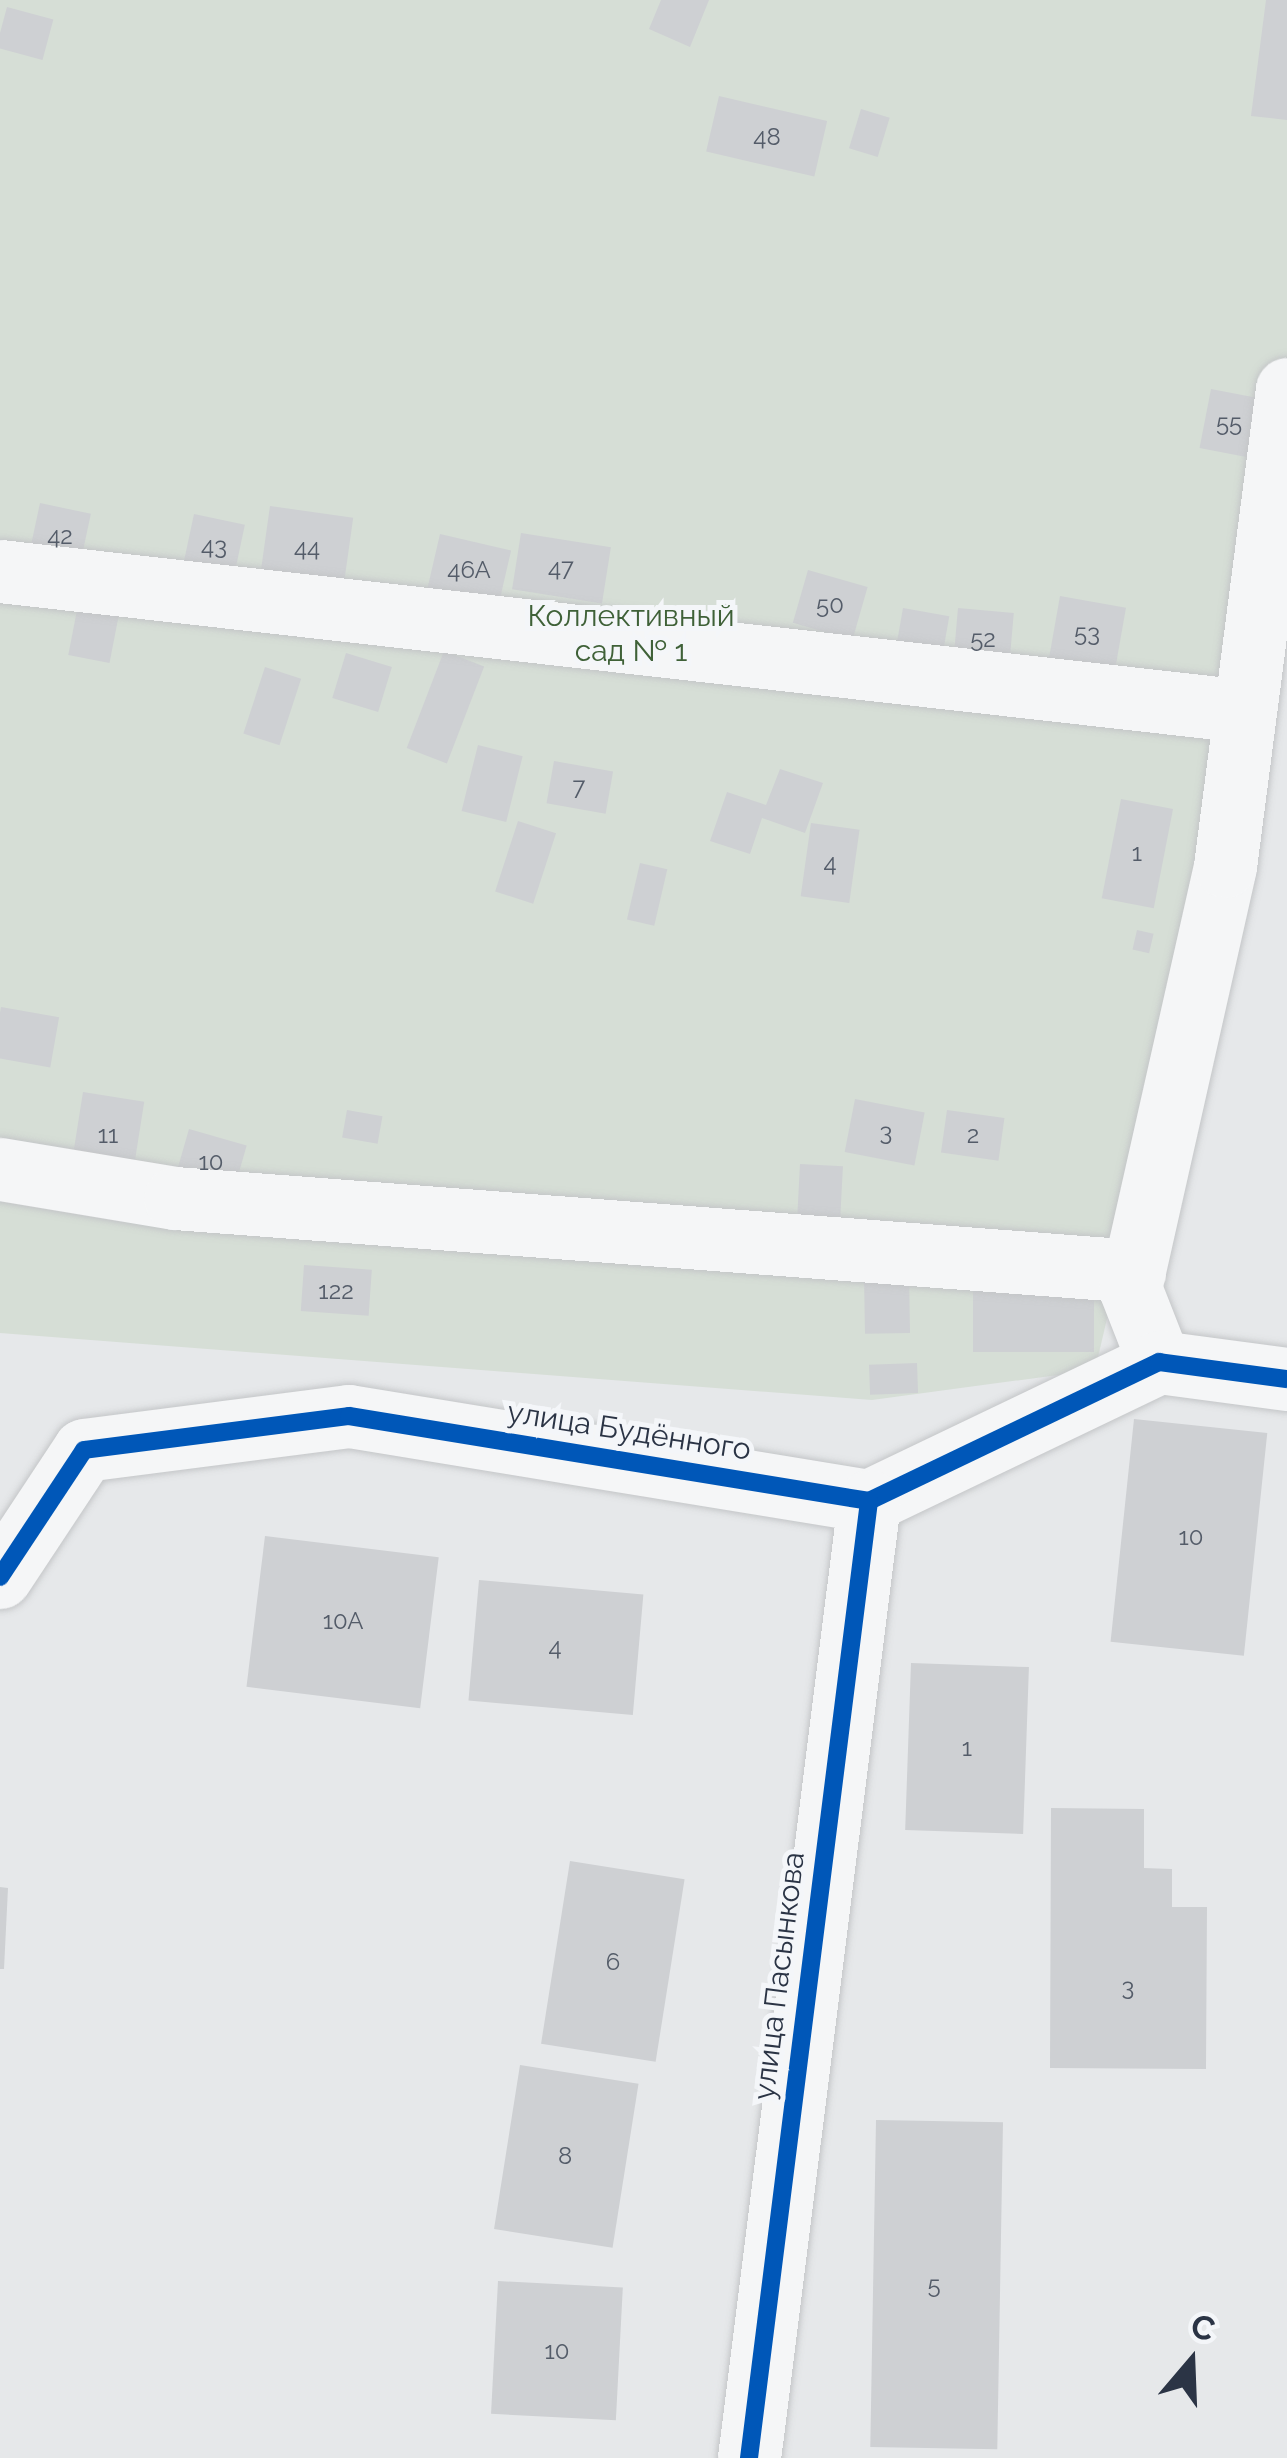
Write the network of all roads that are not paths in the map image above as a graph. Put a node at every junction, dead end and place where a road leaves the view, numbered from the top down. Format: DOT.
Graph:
graph roads {
  1 [pos="1287,389"];
  2 [pos="0,571"];
  3 [pos="1244,711"];
  4 [pos="0,1169"];
  5 [pos="1134,1271"];
  6 [pos="1159,1362"];
  7 [pos="1287,1379"];
  8 [pos="869,1501"];
  9 [pos="0,1577"];
  10 [pos="749,2458"];
  1 -- 3 [label="street"];
  2 -- 3 [label="street"];
  3 -- 5 [label="street"];
  4 -- 5 [label="street"];
  5 -- 6 [label="street"];
  6 -- 7 [label="street"];
  6 -- 8 [label="street"];
  8 -- 9 [label="street, улица Будённого"];
  8 -- 10 [label="street, улица Пасынкова"];
}
